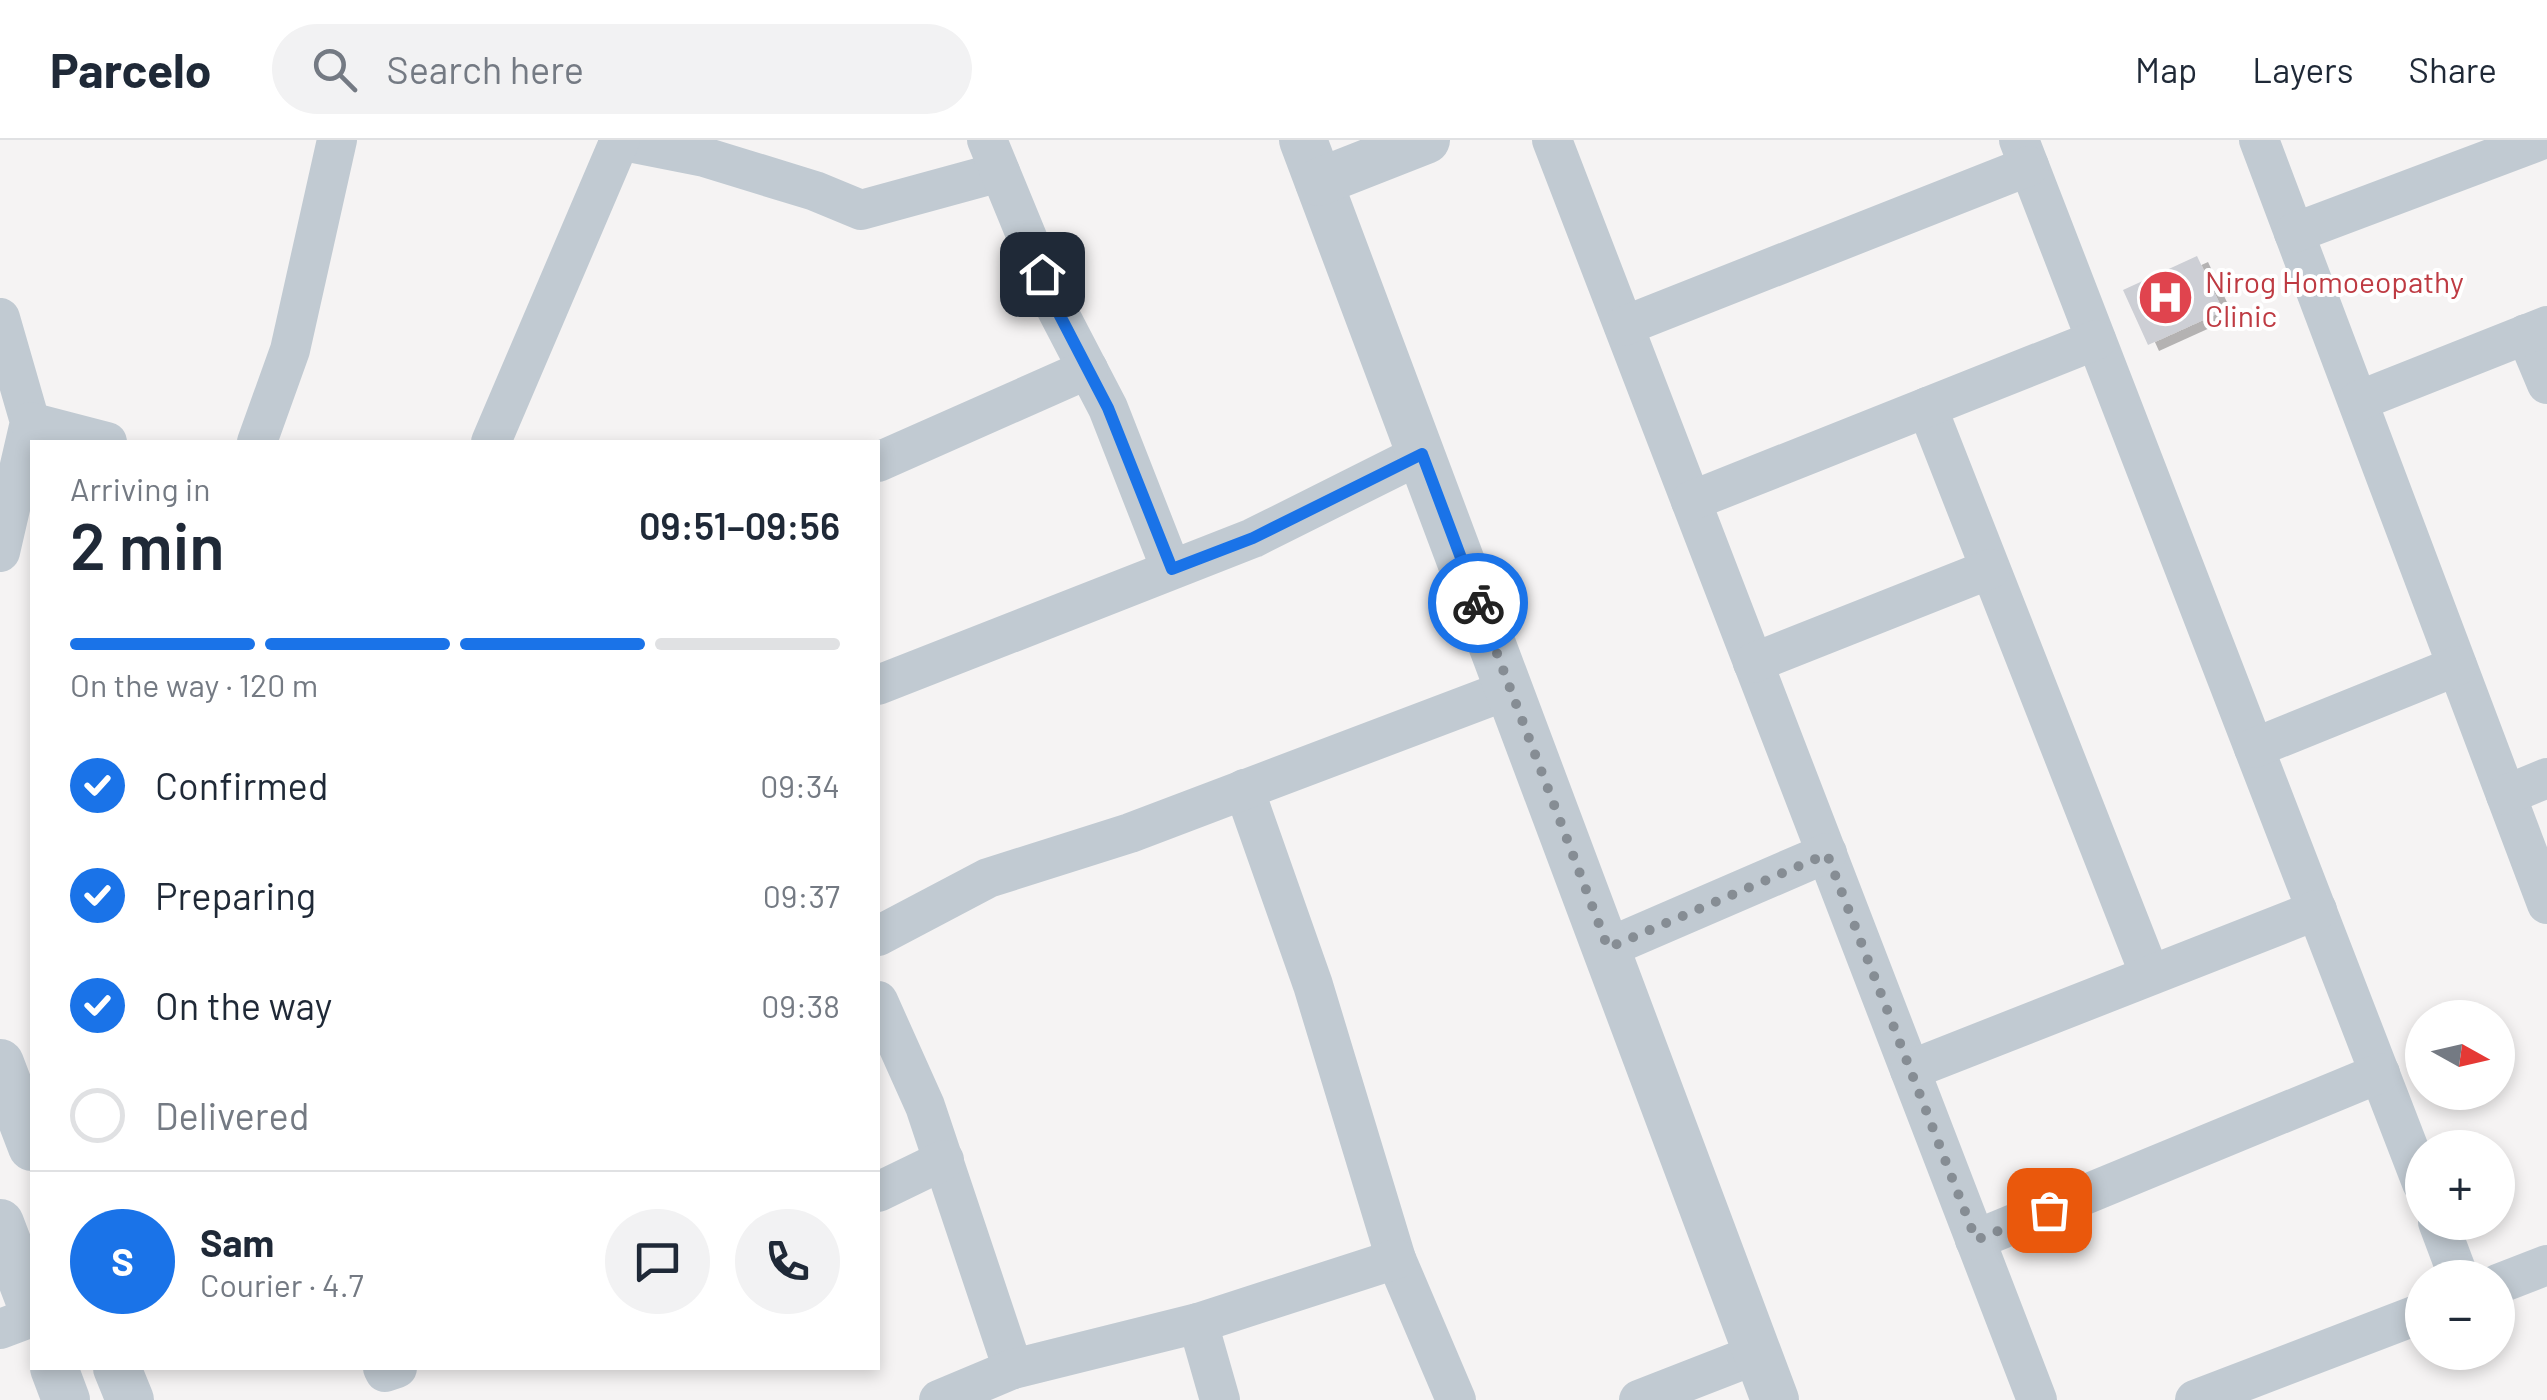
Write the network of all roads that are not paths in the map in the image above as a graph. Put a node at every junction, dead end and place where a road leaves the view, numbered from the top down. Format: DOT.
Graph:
graph roads {
  1 [pos="338,140"];
  2 [pos="619,140"];
  3 [pos="1426,140"];
  4 [pos="1552,140"];
  5 [pos="2259,140"];
  6 [pos="2541,140"];
  7 [pos="2024,153"];
  8 [pos="994,156"];
  9 [pos="1311,161"];
  10 [pos="2294,233"];
  11 [pos="0,318"];
  12 [pos="1624,326"];
  13 [pos="2537,330"];
  14 [pos="2096,340"];
  15 [pos="1088,369"];
  16 [pos="2547,384"];
  17 [pos="2358,401"];
  18 [pos="1926,407"];
  19 [pos="30,422"];
  20 [pos="98,440"];
  21 [pos="259,440"];
  22 [pos="492,440"];
  23 [pos="1422,454"];
  24 [pos="880,461"];
  25 [pos="1691,501"];
  26 [pos="0,552"];
  27 [pos="1172,569"];
  28 [pos="1990,570"];
  29 [pos="1753,663"];
  30 [pos="2457,666"];
  31 [pos="880,683"];
  32 [pos="1510,689"];
  33 [pos="2254,748"];
  34 [pos="2547,778"];
  35 [pos="1244,788"];
  36 [pos="2506,796"];
  37 [pos="1827,854"];
  38 [pos="2547,904"];
  39 [pos="2317,910"];
  40 [pos="880,935"];
  41 [pos="1608,948"];
  42 [pos="2150,975"];
  43 [pos="880,1005"];
  44 [pos="0,1063"];
  45 [pos="1910,1070"];
  46 [pos="2380,1073"];
  47 [pos="2405,1138"];
  48 [pos="30,1142"];
  49 [pos="944,1160"];
  50 [pos="880,1191"];
  51 [pos="0,1223"];
  52 [pos="1976,1240"];
  53 [pos="1396,1259"];
  54 [pos="2547,1265"];
  55 [pos="2515,1277"];
  56 [pos="30,1302"];
  57 [pos="30,1318"];
  58 [pos="2405,1320"];
  59 [pos="1198,1323"];
  60 [pos="0,1329"];
  61 [pos="1757,1354"];
  62 [pos="1013,1369"];
  63 [pos="55,1370"];
  64 [pos="118,1370"];
  65 [pos="66,1400"];
  66 [pos="130,1400"];
  67 [pos="939,1400"];
  68 [pos="1220,1400"];
  69 [pos="1456,1400"];
  70 [pos="1639,1400"];
  71 [pos="1775,1400"];
  72 [pos="2037,1400"];
  73 [pos="2195,1400"];
  1 -- 21 [label="street"];
  2 -- 8 [label="street"];
  2 -- 22 [label="street"];
  3 -- 9 [label="street"];
  4 -- 12 [label="street"];
  5 -- 10 [label="street"];
  6 -- 10 [label="street"];
  7 -- 12 [label="street"];
  7 -- 14 [label="street"];
  8 -- 15 [label="street"];
  9 -- 23 [label="street"];
  10 -- 17 [label="street"];
  11 -- 19 [label="street"];
  12 -- 25 [label="street"];
  13 -- 16 [label="street"];
  13 -- 17 [label="street"];
  14 -- 18 [label="street"];
  14 -- 33 [label="street"];
  15 -- 24 [label="street"];
  15 -- 27 [label="street"];
  17 -- 30 [label="street"];
  18 -- 25 [label="street"];
  18 -- 28 [label="street"];
  19 -- 20 [label="street"];
  19 -- 26 [label="street"];
  23 -- 27 [label="street"];
  23 -- 32 [label="street"];
  25 -- 29 [label="street"];
  27 -- 31 [label="street"];
  28 -- 29 [label="street"];
  28 -- 42 [label="street"];
  29 -- 37 [label="street"];
  30 -- 33 [label="street"];
  30 -- 36 [label="street"];
  32 -- 35 [label="street"];
  32 -- 41 [label="street"];
  33 -- 39 [label="street"];
  34 -- 36 [label="street"];
  35 -- 40 [label="street"];
  35 -- 53 [label="street"];
  36 -- 38 [label="street"];
  37 -- 41 [label="street"];
  37 -- 45 [label="street"];
  39 -- 42 [label="street"];
  39 -- 46 [label="street"];
  41 -- 61 [label="street"];
  42 -- 45 [label="street"];
  43 -- 49 [label="street"];
  44 -- 48 [label="street"];
  45 -- 52 [label="street"];
  46 -- 47 [label="street"];
  46 -- 52 [label="street"];
  49 -- 50 [label="street"];
  49 -- 62 [label="street"];
  51 -- 56 [label="street"];
  52 -- 72 [label="street"];
  53 -- 59 [label="street"];
  53 -- 69 [label="street"];
  54 -- 55 [label="street"];
  57 -- 60 [label="street"];
  58 -- 73 [label="street"];
  59 -- 62 [label="street"];
  59 -- 68 [label="street"];
  61 -- 70 [label="street"];
  61 -- 71 [label="street"];
  62 -- 67 [label="street"];
  63 -- 65 [label="street"];
  64 -- 66 [label="street"];
}
